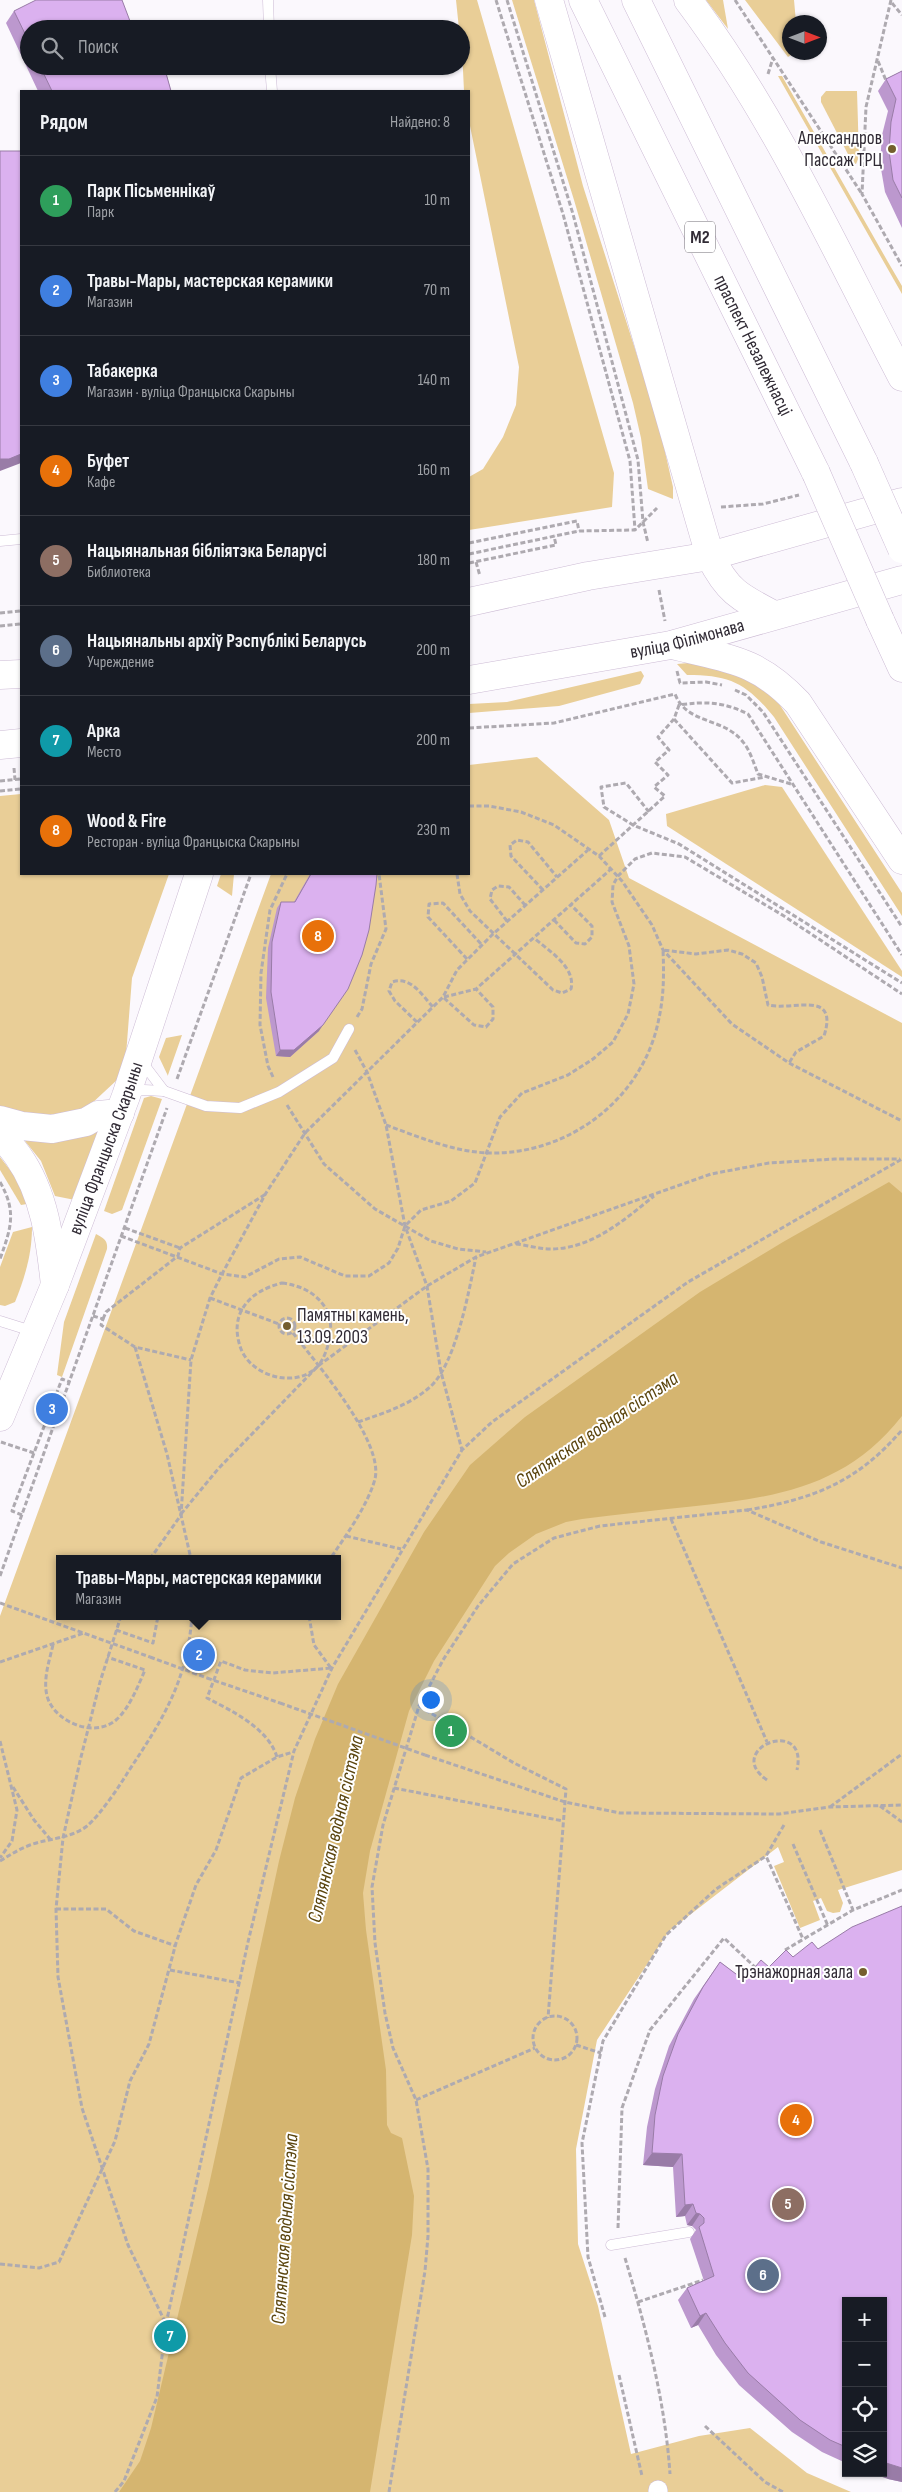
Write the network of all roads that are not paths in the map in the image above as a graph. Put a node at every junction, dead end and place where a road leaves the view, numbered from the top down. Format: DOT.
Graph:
graph roads {
  1 [pos="268,0"];
  2 [pos="549,0"];
  3 [pos="583,0"];
  4 [pos="636,0"];
  5 [pos="688,0"];
  6 [pos="269,20"];
  7 [pos="271,75"];
  8 [pos="272,90"];
  9 [pos="902,377"];
  10 [pos="902,502"];
  11 [pos="20,539"];
  12 [pos="0,541"];
  13 [pos="902,549"];
  14 [pos="710,556"];
  15 [pos="902,580"];
  16 [pos="470,602"];
  17 [pos="774,615"];
  18 [pos="671,645"];
  19 [pos="902,668"];
  20 [pos="20,674"];
  21 [pos="0,675"];
  22 [pos="470,680"];
  23 [pos="20,743"];
  24 [pos="0,745"];
  25 [pos="902,860"];
  26 [pos="199,875"];
  27 [pos="349,1029"];
  28 [pos="138,1055"];
  29 [pos="168,1093"];
  30 [pos="123,1104"];
  31 [pos="0,1120"];
  32 [pos="0,1136"];
  33 [pos="55,1285"];
  34 [pos="0,1321"];
  35 [pos="36,1333"];
  36 [pos="0,1417"];
  37 [pos="689,2232"];
  38 [pos="616,2244"];
  1 -- 6 [label="lane"];
  2 -- 14 [label="main road"];
  3 -- 19 [label="main road, праспект Незалежнасці / М2, bridge"];
  4 -- 13 [label="main road, М2, bridge"];
  5 -- 9 [label="main road"];
  7 -- 8 [label="lane"];
  10 -- 14 [label="main road"];
  11 -- 12 [label="lane"];
  14 -- 16 [label="main road"];
  14 -- 17 [label="main road"];
  15 -- 17 [label="main road, вуліца Філімонава"];
  17 -- 18 [label="main road, вуліца Філімонава"];
  18 -- 22 [label="main road, вуліца Філімонава"];
  18 -- 25 [label="main road"];
  20 -- 21 [label="main road"];
  23 -- 24 [label="main road"];
  26 -- 28 [label="main road, вуліца Францыска Скарыны"];
  27 -- 29 [label="lane"];
  28 -- 29 [label="lane"];
  28 -- 30 [label="main road, вуліца Францыска Скарыны"];
  29 -- 30 [label="lane"];
  30 -- 31 [label="main road"];
  30 -- 33 [label="main road, вуліца Францыска Скарыны"];
  32 -- 33 [label="main road"];
  33 -- 35 [label="main road, вуліца Францыска Скарыны"];
  34 -- 35 [label="lane"];
  35 -- 36 [label="main road, вуліца Францыска Скарыны"];
  37 -- 38 [label="lane"];
}
